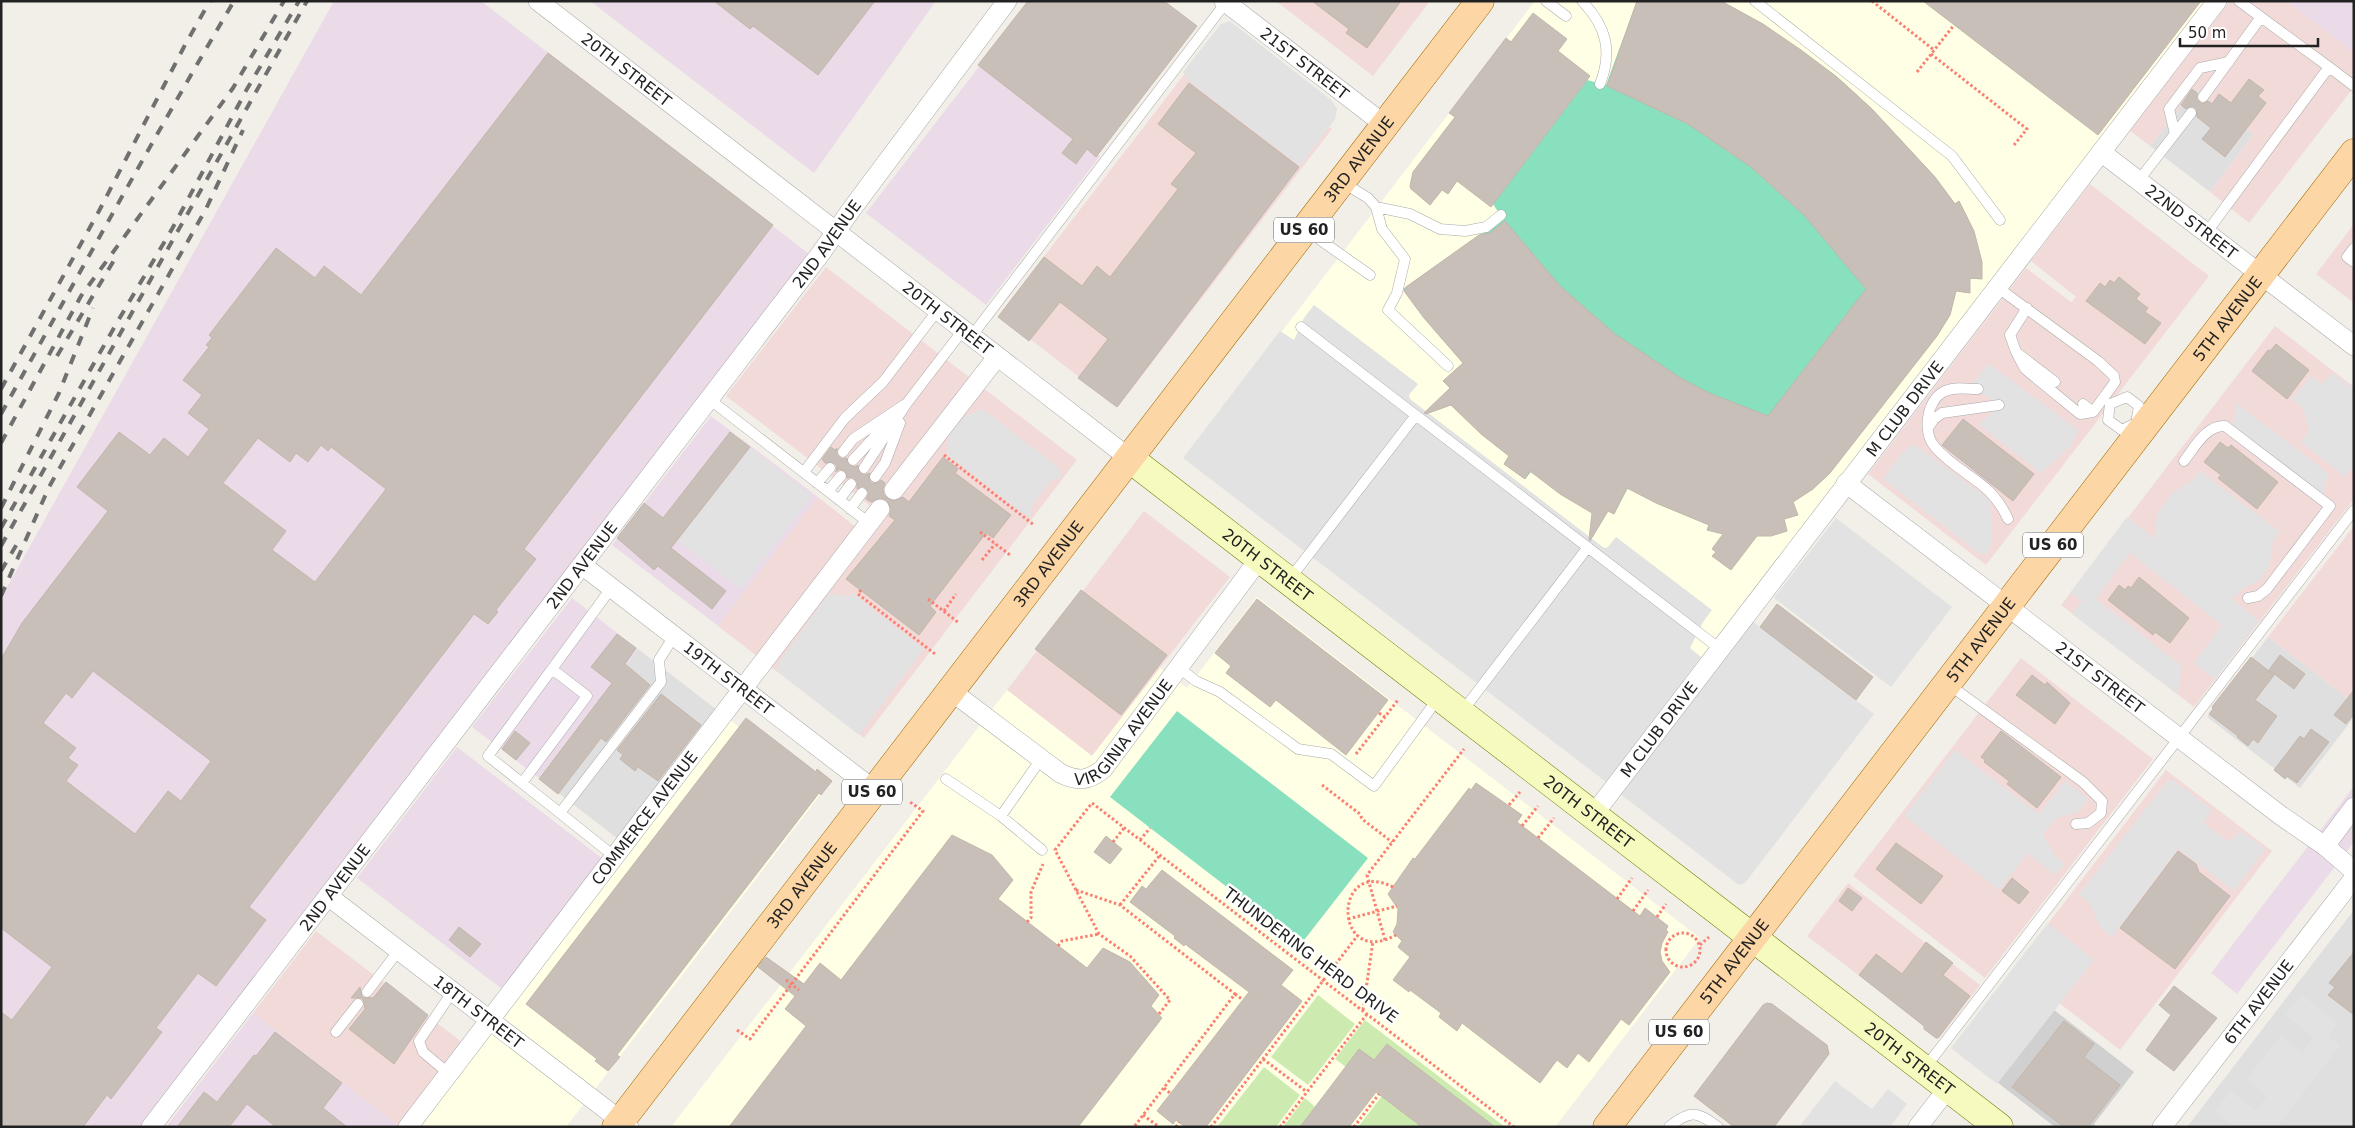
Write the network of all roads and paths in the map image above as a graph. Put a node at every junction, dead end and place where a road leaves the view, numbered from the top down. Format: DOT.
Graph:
graph roads {
  1 [pos="538,1"];
  2 [pos="1007,1"];
  3 [pos="1480,1"];
  4 [pos="1546,1"];
  5 [pos="1582,1"];
  6 [pos="1755,1"];
  7 [pos="1872,1"];
  8 [pos="2217,1"];
  9 [pos="2240,1"];
  10 [pos="1226,2"];
  11 [pos="1566,16"];
  12 [pos="2262,17"];
  13 [pos="1954,24"];
  14 [pos="1934,50"];
  15 [pos="1931,54"];
  16 [pos="2229,62"];
  17 [pos="2329,67"];
  18 [pos="1917,72"];
  19 [pos="1600,84"];
  20 [pos="2354,86"];
  21 [pos="2203,97"];
  22 [pos="2191,112"];
  23 [pos="1385,125"];
  24 [pos="2175,134"];
  25 [pos="2014,145"];
  26 [pos="2101,152"];
  27 [pos="2352,157"];
  28 [pos="2139,180"];
  29 [pos="1342,182"];
  30 [pos="1376,207"];
  31 [pos="1501,215"];
  32 [pos="2000,220"];
  33 [pos="1305,229"];
  34 [pos="2206,232"];
  35 [pos="835,233"];
  36 [pos="2354,248"];
  37 [pos="2354,262"];
  38 [pos="2261,274"];
  39 [pos="1370,276"];
  40 [pos="1997,287"];
  41 [pos="2027,308"];
  42 [pos="937,311"];
  43 [pos="1301,327"];
  44 [pos="967,334"];
  45 [pos="2354,346"];
  46 [pos="2016,352"];
  47 [pos="997,357"];
  48 [pos="1448,366"];
  49 [pos="2055,382"];
  50 [pos="1978,389"];
  51 [pos="709,398"];
  52 [pos="2107,401"];
  53 [pos="907,403"];
  54 [pos="2082,404"];
  55 [pos="1999,405"];
  56 [pos="2092,412"];
  57 [pos="1416,415"];
  58 [pos="2139,426"];
  59 [pos="1928,428"];
  60 [pos="930,444"];
  61 [pos="843,452"];
  62 [pos="1128,458"];
  63 [pos="853,460"];
  64 [pos="2184,461"];
  65 [pos="830,468"];
  66 [pos="864,468"];
  67 [pos="804,472"];
  68 [pos="840,476"];
  69 [pos="875,477"];
  70 [pos="817,483"];
  71 [pos="1846,483"];
  72 [pos="851,484"];
  73 [pos="894,490"];
  74 [pos="828,492"];
  75 [pos="862,493"];
  76 [pos="839,500"];
  77 [pos="850,508"];
  78 [pos="2354,510"];
  79 [pos="874,516"];
  80 [pos="2008,519"];
  81 [pos="1034,525"];
  82 [pos="980,532"];
  83 [pos="995,544"];
  84 [pos="1588,547"];
  85 [pos="1010,556"];
  86 [pos="1260,558"];
  87 [pos="982,560"];
  88 [pos="582,565"];
  89 [pos="1289,580"];
  90 [pos="612,587"];
  91 [pos="861,590"];
  92 [pos="956,594"];
  93 [pos="2248,598"];
  94 [pos="928,599"];
  95 [pos="2007,605"];
  96 [pos="944,612"];
  97 [pos="959,623"];
  98 [pos="674,636"];
  99 [pos="1720,649"];
  100 [pos="935,654"];
  101 [pos="1178,667"];
  102 [pos="552,669"];
  103 [pos="1947,684"];
  104 [pos="742,688"];
  105 [pos="951,691"];
  106 [pos="1398,700"];
  107 [pos="1450,704"];
  108 [pos="1379,713"];
  109 [pos="1384,718"];
  110 [pos="2179,738"];
  111 [pos="1464,749"];
  112 [pos="1356,754"];
  113 [pos="1041,759"];
  114 [pos="946,779"];
  115 [pos="522,782"];
  116 [pos="1322,785"];
  117 [pos="874,790"];
  118 [pos="1520,792"];
  119 [pos="910,802"];
  120 [pos="1509,805"];
  121 [pos="1538,806"];
  122 [pos="2354,807"];
  123 [pos="560,813"];
  124 [pos="1593,815"];
  125 [pos="1001,816"];
  126 [pos="1554,818"];
  127 [pos="2076,824"];
  128 [pos="1522,826"];
  129 [pos="1124,828"];
  130 [pos="1150,828"];
  131 [pos="1538,838"];
  132 [pos="1140,840"];
  133 [pos="1113,842"];
  134 [pos="1392,842"];
  135 [pos="2325,846"];
  136 [pos="1055,850"];
  137 [pos="1046,853"];
  138 [pos="1160,855"];
  139 [pos="615,857"];
  140 [pos="1046,861"];
  141 [pos="2354,871"];
  142 [pos="1632,878"];
  143 [pos="2354,878"];
  144 [pos="1369,883"];
  145 [pos="1393,887"];
  146 [pos="1076,890"];
  147 [pos="1648,890"];
  148 [pos="328,896"];
  149 [pos="1617,899"];
  150 [pos="1666,904"];
  151 [pos="1120,906"];
  152 [pos="1397,906"];
  153 [pos="1377,911"];
  154 [pos="1633,911"];
  155 [pos="1657,917"];
  156 [pos="1348,919"];
  157 [pos="1027,922"];
  158 [pos="1099,934"];
  159 [pos="1358,935"];
  160 [pos="1396,935"];
  161 [pos="1752,936"];
  162 [pos="1709,937"];
  163 [pos="1385,940"];
  164 [pos="1373,941"];
  165 [pos="1700,945"];
  166 [pos="1058,946"];
  167 [pos="399,950"];
  168 [pos="786,980"];
  169 [pos="1323,980"];
  170 [pos="792,984"];
  171 [pos="799,990"];
  172 [pos="452,991"];
  173 [pos="367,992"];
  174 [pos="1235,994"];
  175 [pos="1243,1000"];
  176 [pos="358,1004"];
  177 [pos="1363,1011"];
  178 [pos="1159,1014"];
  179 [pos="1367,1014"];
  180 [pos="490,1019"];
  181 [pos="737,1030"];
  182 [pos="336,1032"];
  183 [pos="1264,1059"];
  184 [pos="1924,1069"];
  185 [pos="448,1074"];
  186 [pos="1164,1088"];
  187 [pos="1948,1088"];
  188 [pos="1307,1092"];
  189 [pos="1171,1094"];
  190 [pos="1379,1094"];
  191 [pos="1143,1115"];
  192 [pos="1179,1122"];
  193 [pos="622,1125"];
  194 [pos="151,1127"];
  195 [pos="408,1127"];
  196 [pos="1134,1127"];
  197 [pos="1159,1127"];
  198 [pos="1176,1127"];
  199 [pos="1211,1127"];
  200 [pos="1280,1127"];
  201 [pos="1354,1127"];
  202 [pos="1514,1127"];
  203 [pos="1607,1127"];
  204 [pos="1669,1127"];
  205 [pos="1718,1127"];
  206 [pos="1918,1127"];
  207 [pos="1999,1127"];
  208 [pos="2162,1127"];
  1 -- 35 [label="street, 20TH STREET"];
  2 -- 35 [label="street, 2ND AVENUE"];
  3 -- 23 [label="main road, 3RD AVENUE / US 60"];
  4 -- 11 [label="lane"];
  5 -- 19 [label="lane"];
  6 -- 32 [label="lane"];
  7 -- 14 [label="path"];
  8 -- 26 [label="street, M CLUB DRIVE"];
  9 -- 12 [label="lane"];
  10 -- 23 [label="street, 21ST STREET"];
  10 -- 44 [label="lane"];
  12 -- 16 [label="lane"];
  12 -- 17 [label="lane"];
  13 -- 14 [label="path"];
  14 -- 15 [label="path"];
  15 -- 18 [label="path"];
  15 -- 25 [label="path"];
  16 -- 21 [label="lane"];
  16 -- 24 [label="lane"];
  17 -- 20 [label="lane"];
  17 -- 34 [label="lane"];
  22 -- 24 [label="lane"];
  23 -- 29 [label="main road, 3RD AVENUE / US 60"];
  24 -- 28 [label="lane"];
  26 -- 28 [label="street, 22ND STREET"];
  26 -- 40 [label="street, M CLUB DRIVE"];
  27 -- 38 [label="main road, 5TH AVENUE / US 60"];
  28 -- 34 [label="street, 22ND STREET"];
  29 -- 30 [label="lane"];
  29 -- 33 [label="main road, 3RD AVENUE / US 60"];
  30 -- 31 [label="lane"];
  30 -- 48 [label="lane"];
  33 -- 39 [label="lane"];
  33 -- 62 [label="main road, 3RD AVENUE / US 60"];
  34 -- 38 [label="street, 22ND STREET"];
  35 -- 42 [label="street, 20TH STREET"];
  35 -- 51 [label="street, 2ND AVENUE"];
  36 -- 37 [label="lane"];
  38 -- 45 [label="street, 22ND STREET"];
  38 -- 58 [label="main road, 5TH AVENUE / US 60"];
  40 -- 41 [label="lane"];
  40 -- 71 [label="street, M CLUB DRIVE"];
  41 -- 46 [label="lane"];
  41 -- 52 [label="lane"];
  42 -- 44 [label="street, 20TH STREET"];
  42 -- 67 [label="lane"];
  43 -- 57 [label="lane"];
  44 -- 47 [label="street, 20TH STREET"];
  44 -- 53 [label="lane"];
  46 -- 49 [label="lane"];
  46 -- 56 [label="lane"];
  47 -- 60 [label="street"];
  47 -- 62 [label="street, 20TH STREET"];
  50 -- 59 [label="lane"];
  51 -- 67 [label="lane"];
  51 -- 88 [label="street, 2ND AVENUE"];
  52 -- 56 [label="lane"];
  52 -- 58 [label="lane"];
  52 -- 58 [label="lane"];
  53 -- 61 [label="lane"];
  53 -- 63 [label="lane"];
  53 -- 66 [label="lane"];
  53 -- 69 [label="lane"];
  54 -- 56 [label="lane"];
  55 -- 59 [label="lane"];
  57 -- 84 [label="lane"];
  57 -- 89 [label="lane"];
  58 -- 95 [label="main road, 5TH AVENUE / US 60"];
  59 -- 80 [label="lane"];
  60 -- 73 [label="street"];
  60 -- 81 [label="path"];
  62 -- 86 [label="main road, 20TH STREET"];
  62 -- 105 [label="main road, 3RD AVENUE / US 60"];
  64 -- 93 [label="lane"];
  65 -- 70 [label="lane"];
  67 -- 70 [label="lane"];
  68 -- 74 [label="lane"];
  70 -- 74 [label="lane"];
  71 -- 95 [label="street, 21ST STREET"];
  71 -- 99 [label="street, M CLUB DRIVE"];
  72 -- 76 [label="lane"];
  74 -- 76 [label="lane"];
  75 -- 77 [label="lane"];
  76 -- 77 [label="lane"];
  77 -- 79 [label="lane"];
  78 -- 110 [label="lane"];
  79 -- 104 [label="street, COMMERCE AVENUE"];
  82 -- 83 [label="path"];
  83 -- 85 [label="path"];
  83 -- 87 [label="path"];
  84 -- 99 [label="lane"];
  84 -- 107 [label="lane"];
  86 -- 89 [label="main road, 20TH STREET"];
  86 -- 101 [label="street, VIRGINIA AVENUE"];
  88 -- 90 [label="street, 19TH STREET"];
  88 -- 148 [label="street, 2ND AVENUE"];
  89 -- 107 [label="main road, 20TH STREET"];
  90 -- 98 [label="street, 19TH STREET"];
  90 -- 102 [label="lane"];
  91 -- 100 [label="path"];
  92 -- 96 [label="path"];
  94 -- 96 [label="path"];
  95 -- 103 [label="main road, 5TH AVENUE / US 60"];
  95 -- 110 [label="street, 21ST STREET"];
  96 -- 97 [label="path"];
  98 -- 104 [label="street, 19TH STREET"];
  98 -- 123 [label="lane"];
  99 -- 124 [label="street, M CLUB DRIVE"];
  101 -- 107 [label="lane"];
  101 -- 113 [label="street, VIRGINIA AVENUE"];
  102 -- 115 [label="lane"];
  102 -- 115 [label="lane"];
  103 -- 127 [label="lane"];
  103 -- 161 [label="main road, 5TH AVENUE / US 60"];
  104 -- 117 [label="street, 19TH STREET"];
  104 -- 139 [label="street, COMMERCE AVENUE"];
  105 -- 113 [label="street, VIRGINIA AVENUE"];
  105 -- 117 [label="main road, 3RD AVENUE / US 60"];
  106 -- 109 [label="path"];
  107 -- 124 [label="main road, 20TH STREET"];
  108 -- 109 [label="path"];
  109 -- 112 [label="path"];
  110 -- 135 [label="street, 21ST STREET"];
  110 -- 184 [label="lane"];
  111 -- 134 [label="path"];
  113 -- 125 [label="lane"];
  114 -- 125 [label="lane"];
  115 -- 123 [label="lane"];
  116 -- 134 [label="path"];
  117 -- 193 [label="main road, 3RD AVENUE / US 60"];
  118 -- 120 [label="path"];
  119 -- 170 [label="path"];
  121 -- 128 [label="path"];
  122 -- 135 [label="street"];
  123 -- 139 [label="lane"];
  124 -- 161 [label="main road, 20TH STREET"];
  125 -- 137 [label="lane"];
  126 -- 131 [label="path"];
  129 -- 132 [label="path, THUNDERING HERD DRIVE"];
  129 -- 133 [label="path"];
  129 -- 136 [label="path, THUNDERING HERD DRIVE"];
  130 -- 132 [label="path"];
  132 -- 138 [label="path, THUNDERING HERD DRIVE"];
  134 -- 144 [label="path"];
  135 -- 141 [label="street, 21ST STREET"];
  136 -- 137 [label="path"];
  136 -- 146 [label="path"];
  138 -- 151 [label="path"];
  138 -- 169 [label="path, THUNDERING HERD DRIVE"];
  139 -- 180 [label="street, COMMERCE AVENUE"];
  140 -- 157 [label="path"];
  142 -- 149 [label="path"];
  143 -- 208 [label="street, 6TH AVENUE"];
  144 -- 145 [label="path"];
  144 -- 153 [label="path"];
  144 -- 156 [label="path"];
  146 -- 151 [label="path"];
  146 -- 158 [label="path"];
  147 -- 154 [label="path"];
  148 -- 167 [label="street, 18TH STREET"];
  148 -- 194 [label="street, 2ND AVENUE"];
  150 -- 155 [label="path"];
  151 -- 174 [label="path"];
  152 -- 153 [label="path"];
  153 -- 156 [label="path"];
  153 -- 163 [label="path"];
  156 -- 159 [label="path"];
  158 -- 166 [label="path"];
  158 -- 178 [label="path"];
  159 -- 164 [label="path"];
  159 -- 169 [label="path"];
  160 -- 163 [label="path"];
  161 -- 184 [label="main road, 20TH STREET"];
  161 -- 203 [label="main road, 5TH AVENUE / US 60"];
  162 -- 165 [label="path"];
  163 -- 164 [label="path"];
  164 -- 177 [label="path"];
  165 -- 165 [label="path"];
  167 -- 172 [label="street, 18TH STREET"];
  167 -- 173 [label="lane"];
  168 -- 170 [label="path"];
  169 -- 177 [label="path, THUNDERING HERD DRIVE"];
  169 -- 183 [label="path"];
  170 -- 171 [label="path"];
  170 -- 181 [label="path"];
  172 -- 180 [label="street, 18TH STREET"];
  172 -- 185 [label="lane"];
  174 -- 175 [label="path"];
  174 -- 186 [label="path"];
  176 -- 182 [label="lane"];
  177 -- 179 [label="path, THUNDERING HERD DRIVE"];
  179 -- 188 [label="path"];
  179 -- 202 [label="path, THUNDERING HERD DRIVE"];
  180 -- 185 [label="street, COMMERCE AVENUE"];
  180 -- 193 [label="street, 18TH STREET"];
  183 -- 188 [label="path"];
  183 -- 199 [label="path"];
  184 -- 187 [label="main road, 20TH STREET"];
  185 -- 195 [label="street, COMMERCE AVENUE"];
  186 -- 189 [label="path"];
  186 -- 191 [label="path"];
  187 -- 206 [label="street"];
  187 -- 207 [label="main road, 20TH STREET"];
  188 -- 200 [label="path"];
  190 -- 201 [label="path"];
  191 -- 196 [label="path"];
  191 -- 197 [label="path"];
  192 -- 198 [label="path"];
  204 -- 205 [label="lane"];
}
